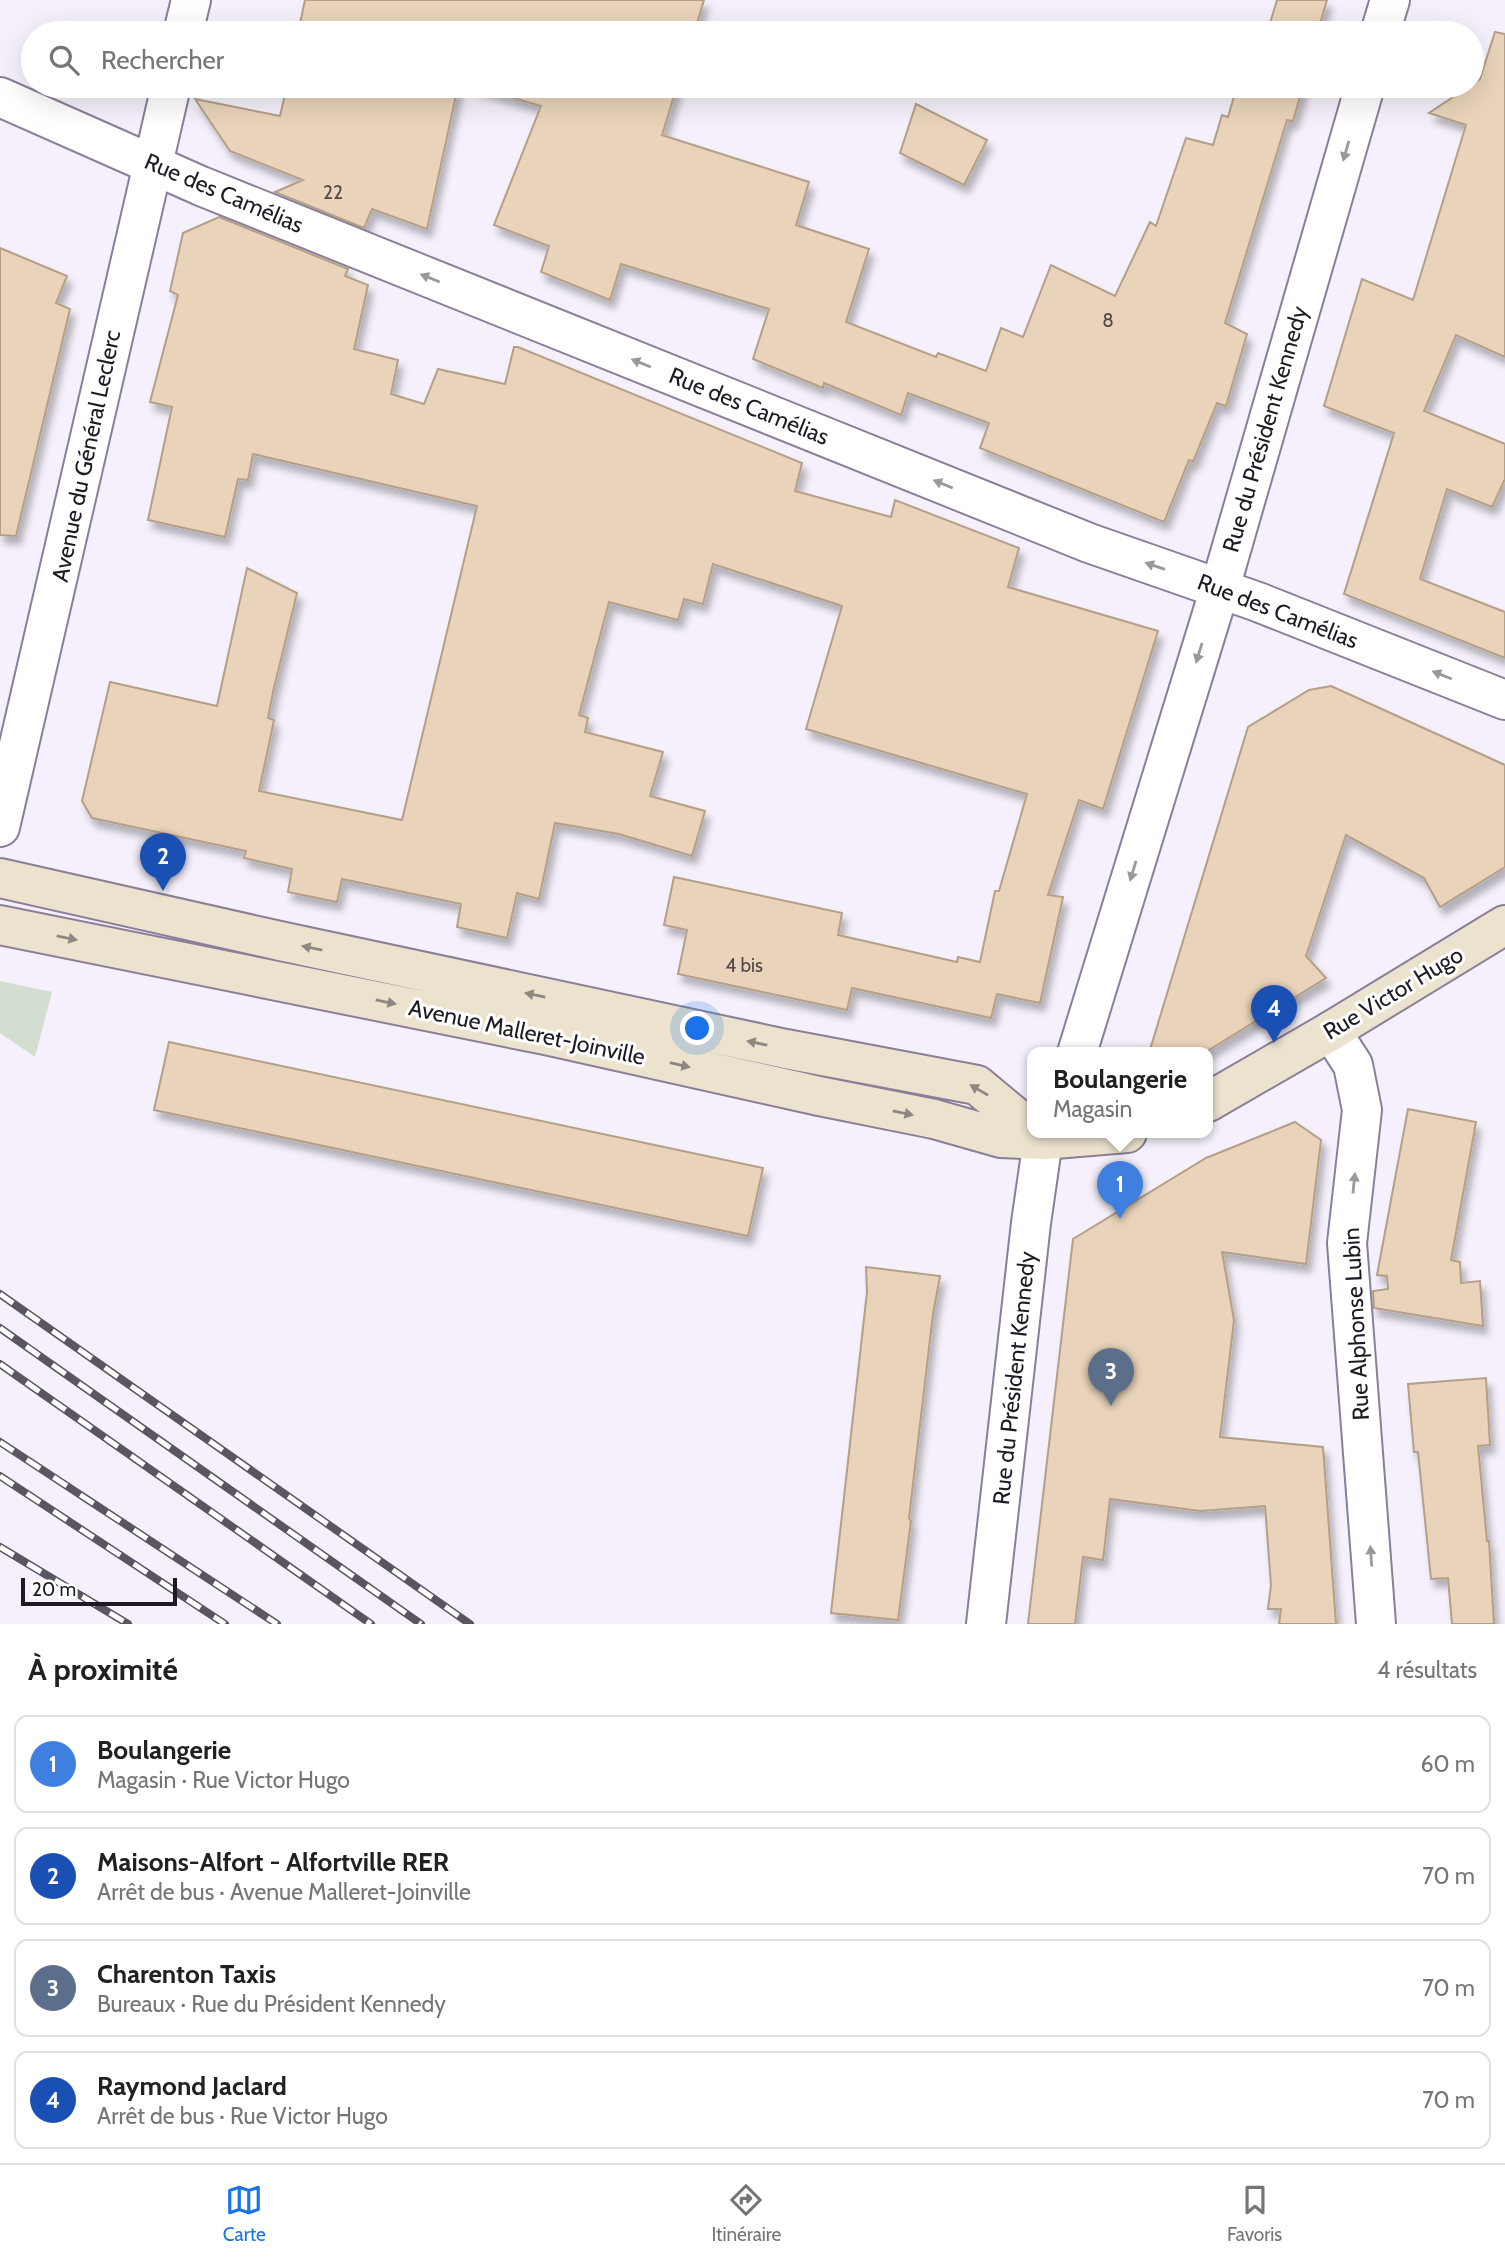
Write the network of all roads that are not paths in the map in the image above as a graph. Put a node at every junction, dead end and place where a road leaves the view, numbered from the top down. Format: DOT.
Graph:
graph roads {
  1 [pos="191,0"];
  2 [pos="1390,0"];
  3 [pos="186,21"];
  4 [pos="1384,21"];
  5 [pos="0,97"];
  6 [pos="168,98"];
  7 [pos="1362,98"];
  8 [pos="151,163"];
  9 [pos="1220,588"];
  10 [pos="1505,700"];
  11 [pos="0,827"];
  12 [pos="0,878"];
  13 [pos="0,925"];
  14 [pos="1505,925"];
  15 [pos="1331,1031"];
  16 [pos="1079,1047"];
  17 [pos="1213,1099"];
  18 [pos="1027,1125"];
  19 [pos="1027,1136"];
  20 [pos="1039,1138"];
  21 [pos="986,1624"];
  22 [pos="1376,1624"];
  1 -- 3 [label="street"];
  2 -- 4 [label="street"];
  5 -- 8 [label="street, Rue des Camélias"];
  6 -- 8 [label="street, Avenue du Général Leclerc"];
  7 -- 9 [label="street, Rue du Président Kennedy, one-way"];
  9 -- 8 [label="street, Rue des Camélias, one-way"];
  8 -- 11 [label="street, Avenue du Général Leclerc"];
  10 -- 9 [label="street, Rue des Camélias, one-way"];
  9 -- 16 [label="street, Rue du Président Kennedy, one-way"];
  18 -- 12 [label="street, Avenue Malleret-Joinville, one-way"];
  13 -- 19 [label="street, Avenue Malleret-Joinville, one-way"];
  14 -- 15 [label="street, Rue Victor Hugo"];
  15 -- 17 [label="street, Rue Victor Hugo"];
  22 -- 15 [label="street, Rue Alphonse Lubin, one-way"];
  20 -- 21 [label="street, Rue du Président Kennedy"];
}
